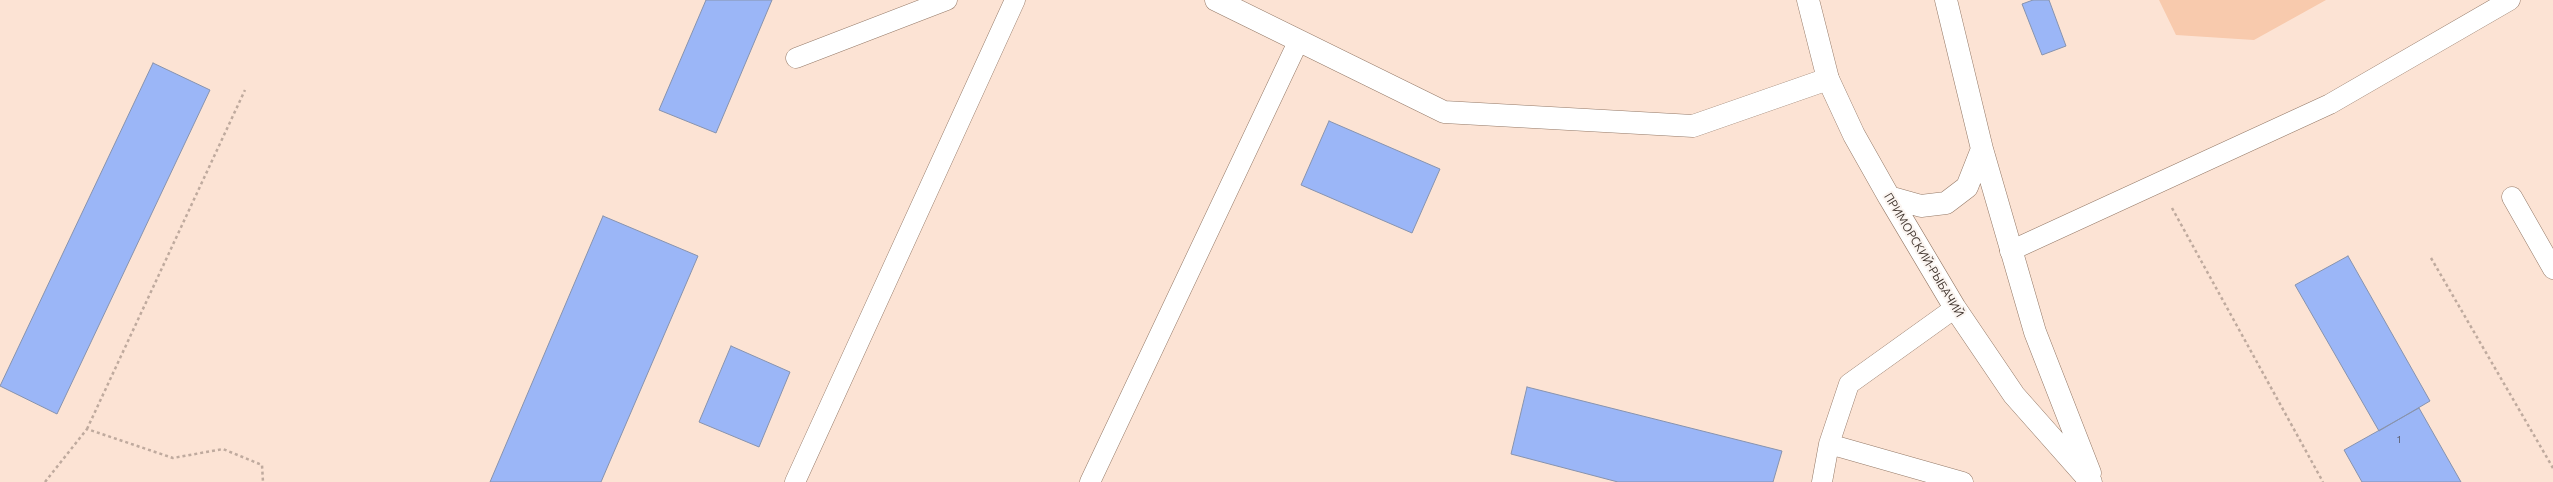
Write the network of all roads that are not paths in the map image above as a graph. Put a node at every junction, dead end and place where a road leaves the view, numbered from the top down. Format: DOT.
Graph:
graph roads {
  1 [pos="947,0"];
  2 [pos="1015,0"];
  3 [pos="1216,0"];
  4 [pos="1808,0"];
  5 [pos="1946,0"];
  6 [pos="2510,0"];
  7 [pos="1298,42"];
  8 [pos="796,58"];
  9 [pos="1828,79"];
  10 [pos="1982,149"];
  11 [pos="1889,197"];
  12 [pos="2512,197"];
  13 [pos="2010,252"];
  14 [pos="2553,269"];
  15 [pos="1955,308"];
  16 [pos="1829,444"];
  17 [pos="795,482"];
  18 [pos="1090,482"];
  19 [pos="1822,482"];
  20 [pos="1963,482"];
  21 [pos="2092,482"];
  1 -- 8 [label="lane"];
  2 -- 17 [label="lane"];
  3 -- 7 [label="main road"];
  4 -- 9 [label="main road, ПРИМОРСКИЙ-РЫБАЧИЙ"];
  5 -- 10 [label="main road"];
  6 -- 13 [label="lane"];
  7 -- 9 [label="main road"];
  7 -- 18 [label="lane"];
  9 -- 11 [label="main road, ПРИМОРСКИЙ-РЫБАЧИЙ"];
  10 -- 11 [label="main road"];
  10 -- 13 [label="main road"];
  11 -- 15 [label="main road, ПРИМОРСКИЙ-РЫБАЧИЙ"];
  12 -- 14 [label="lane"];
  13 -- 21 [label="main road"];
  15 -- 16 [label="lane"];
  15 -- 21 [label="main road, ПРИМОРСКИЙ-РЫБАЧИЙ"];
  16 -- 19 [label="lane"];
  16 -- 20 [label="lane"];
}
